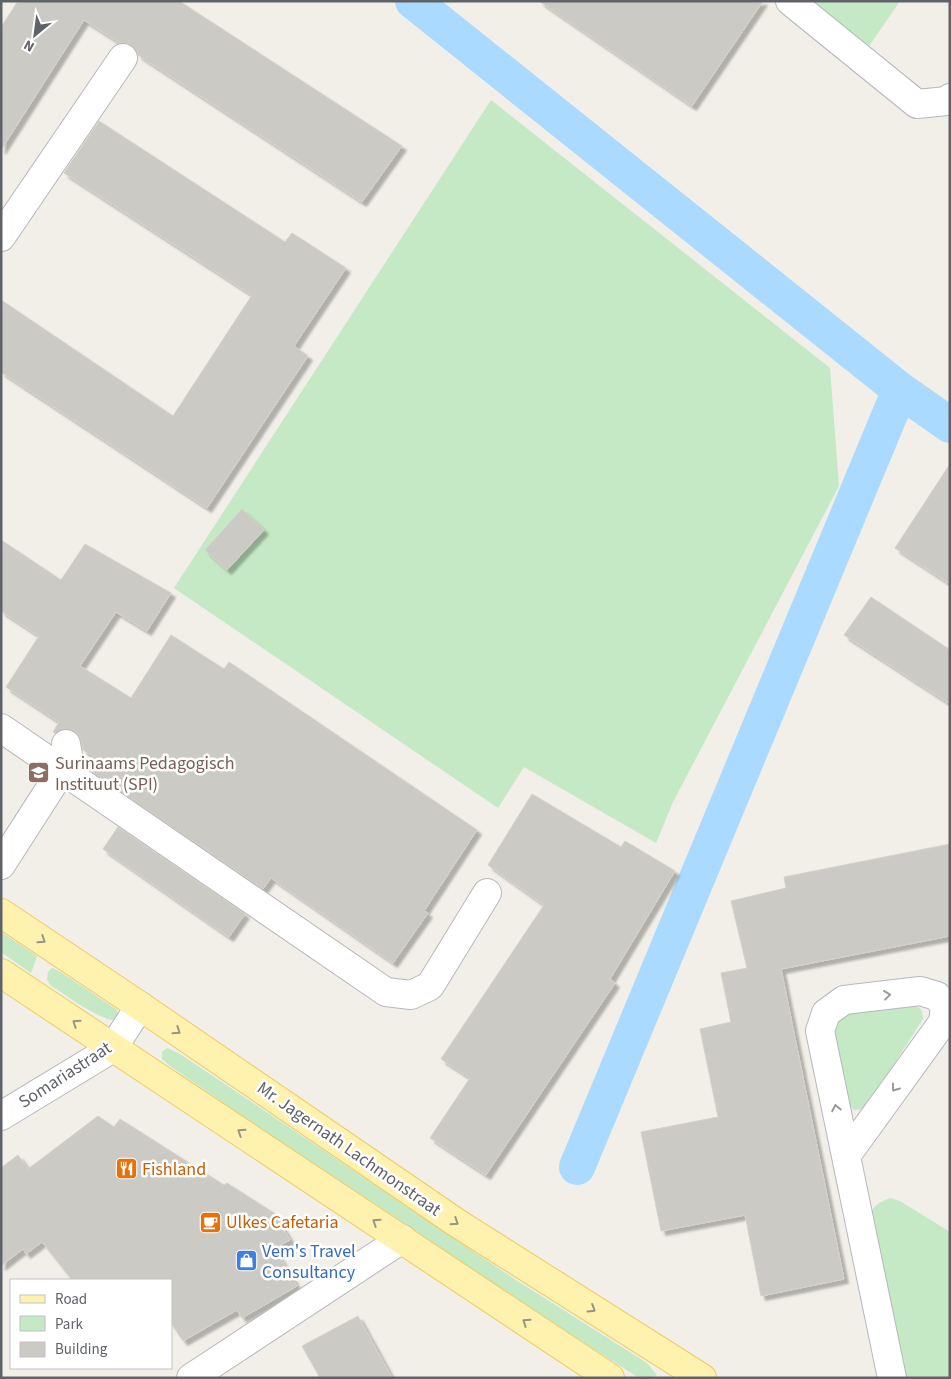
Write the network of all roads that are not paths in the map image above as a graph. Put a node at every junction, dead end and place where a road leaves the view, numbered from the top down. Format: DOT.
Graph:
graph roads {
  1 [pos="790,1"];
  2 [pos="123,58"];
  3 [pos="950,98"];
  4 [pos="1,237"];
  5 [pos="1,728"];
  6 [pos="64,757"];
  7 [pos="1,865"];
  8 [pos="487,893"];
  9 [pos="1,913"];
  10 [pos="1,973"];
  11 [pos="140,1006"];
  12 [pos="113,1048"];
  13 [pos="1,1116"];
  14 [pos="846,1156"];
  15 [pos="402,1239"];
  16 [pos="695,1376"];
  17 [pos="191,1378"];
  18 [pos="610,1378"];
  19 [pos="892,1378"];
  1 -- 3 [label="street"];
  2 -- 4 [label="street"];
  5 -- 6 [label="street"];
  6 -- 7 [label="street"];
  6 -- 8 [label="street"];
  9 -- 11 [label="main road, Mr. Jagernath Lachmonstraat, one-way"];
  12 -- 10 [label="main road, one-way"];
  11 -- 12 [label="street, Somariastraat"];
  11 -- 16 [label="main road, Mr. Jagernath Lachmonstraat, one-way"];
  12 -- 13 [label="street, Somariastraat"];
  15 -- 12 [label="main road, one-way"];
  14 -- 14 [label="street, one-way"];
  14 -- 19 [label="street"];
  15 -- 17 [label="street"];
  18 -- 15 [label="main road, one-way"];
}
